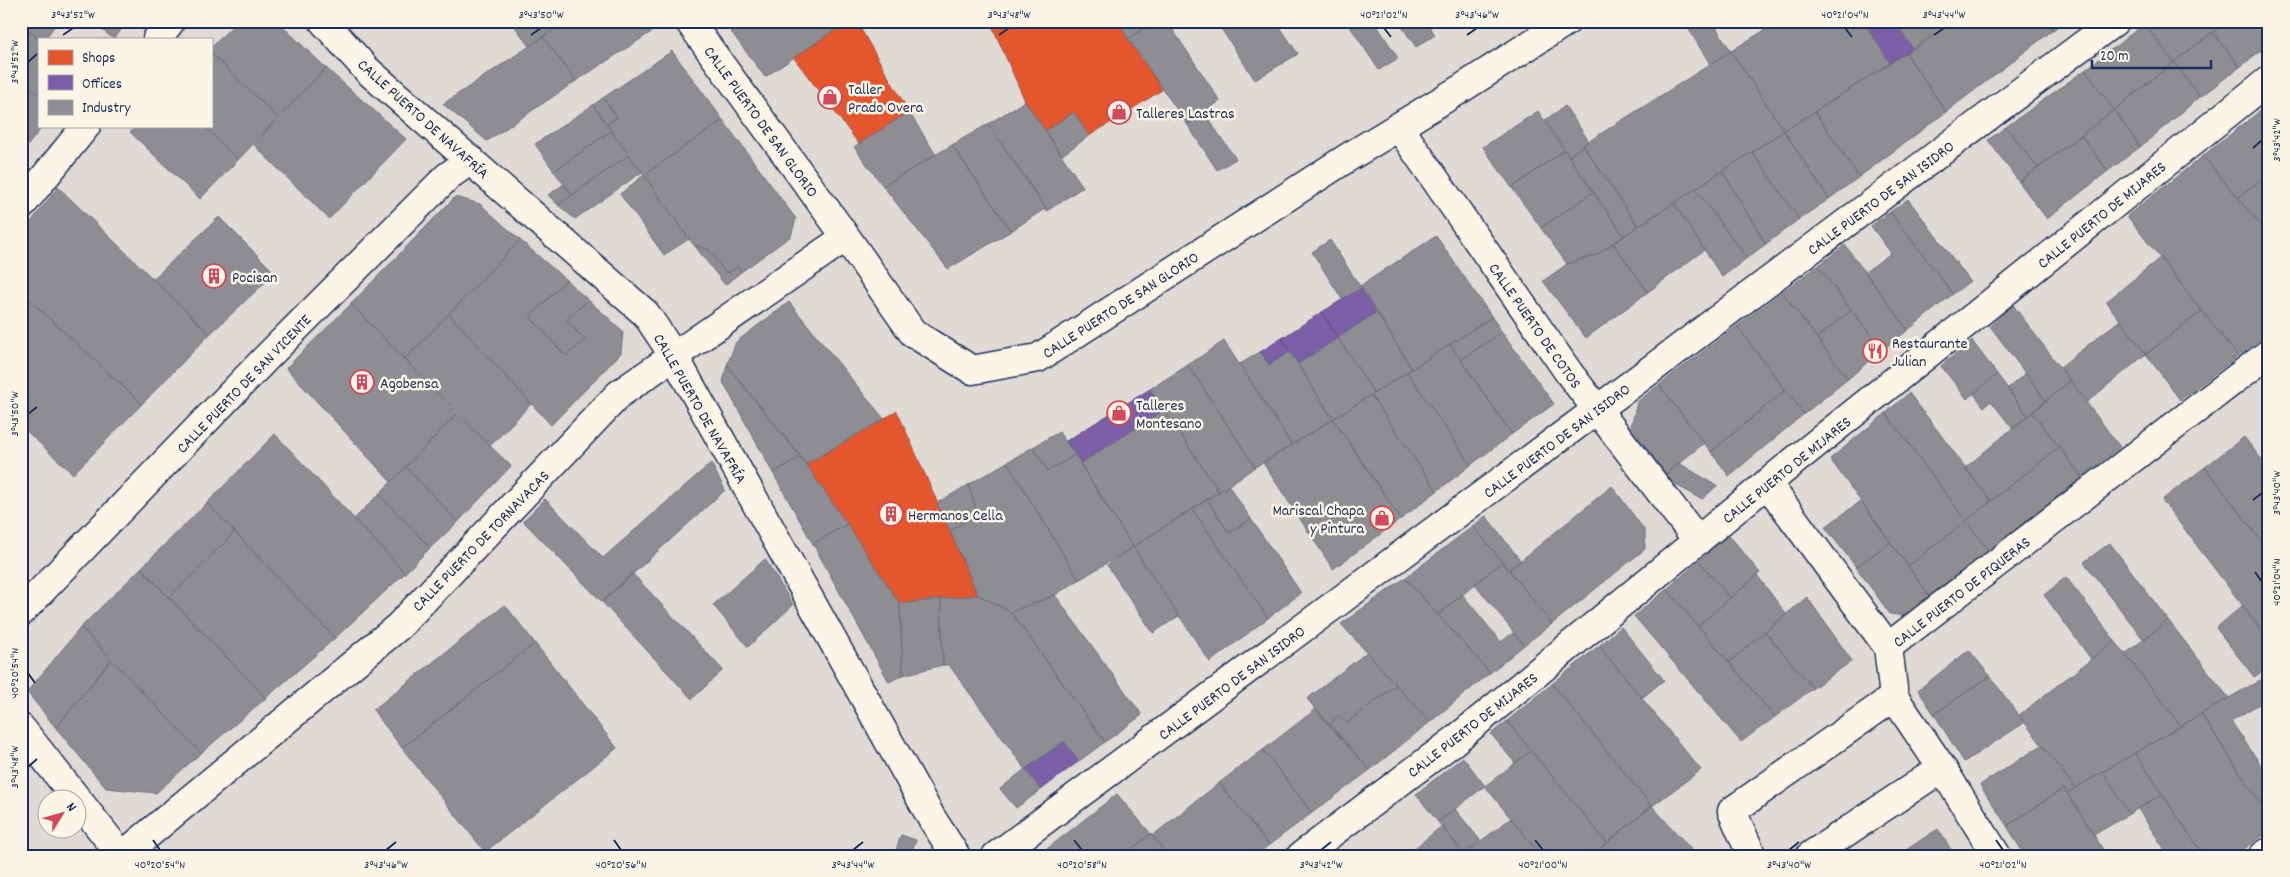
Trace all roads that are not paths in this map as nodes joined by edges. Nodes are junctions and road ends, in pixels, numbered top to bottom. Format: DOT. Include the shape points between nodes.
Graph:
graph roads {
  1 [pos="171,21"];
  2 [pos="323,21"];
  3 [pos="689,21"];
  4 [pos="1567,21"];
  5 [pos="2115,21"];
  6 [pos="158,38"];
  7 [pos="2269,80"];
  8 [pos="1399,127"];
  9 [pos="84,128"];
  10 [pos="471,160"];
  11 [pos="21,206"];
  12 [pos="846,237"];
  13 [pos="2269,353"];
  14 [pos="674,356"];
  15 [pos="1596,410"];
  16 [pos="1767,484"];
  17 [pos="1698,541"];
  18 [pos="21,612"];
  19 [pos="1888,647"];
  20 [pos="1894,697"];
  21 [pos="21,728"];
  22 [pos="1942,768"];
  23 [pos="2269,852"];
  24 [pos="122,856"];
  25 [pos="956,856"];
  26 [pos="996,856"];
  27 [pos="1302,856"];
  28 [pos="1752,856"];
  29 [pos="1810,856"];
  30 [pos="1997,856"];
  31 [pos="2263,856"];
  1 -- 6 [label="street"];
  2 -- 10 [label="street, CALLE PUERTO DE NAVAFRÍA" via="367,70"];
  3 -- 12 [label="street, CALLE PUERTO DE SAN GLORIO"];
  4 -- 8 [label="street, CALLE PUERTO DE SAN GLORIO"];
  5 -- 15 [label="street, CALLE PUERTO DE SAN ISIDRO"];
  7 -- 16 [label="street, CALLE PUERTO DE MIJARES"];
  8 -- 12 [label="street, CALLE PUERTO DE SAN GLORIO" via="1038,358 972,370 955,360 913,333"];
  8 -- 15 [label="street, CALLE PUERTO DE COTOS"];
  9 -- 11 [label="street"];
  10 -- 14 [label="street, CALLE PUERTO DE NAVAFRÍA" via="646,314"];
  10 -- 18 [label="street, CALLE PUERTO DE SAN VICENTE" via="448,176 266,358"];
  12 -- 14 [label="street, CALLE PUERTO DE TORNAVACAS"];
  13 -- 19 [label="street, CALLE PUERTO DE PIQUERAS"];
  14 -- 24 [label="street, CALLE PUERTO DE TORNAVACAS" via="619,394 399,626"];
  14 -- 25 [label="street, CALLE PUERTO DE NAVAFRÍA" via="931,817"];
  15 -- 17 [label="street, CALLE PUERTO DE COTOS"];
  15 -- 26 [label="street, CALLE PUERTO DE SAN ISIDRO"];
  16 -- 17 [label="street, CALLE PUERTO DE MIJARES"];
  16 -- 19 [label="street"];
  17 -- 27 [label="street, CALLE PUERTO DE MIJARES" via="1454,741"];
  19 -- 20 [label="street, CALLE PUERTO DE PIQUERAS"];
  20 -- 22 [label="street"];
  20 -- 28 [label="street" via="1732,811"];
  21 -- 24 [label="street"];
  22 -- 29 [label="street"];
  22 -- 30 [label="street"];
  23 -- 31 [label="street"];
}
